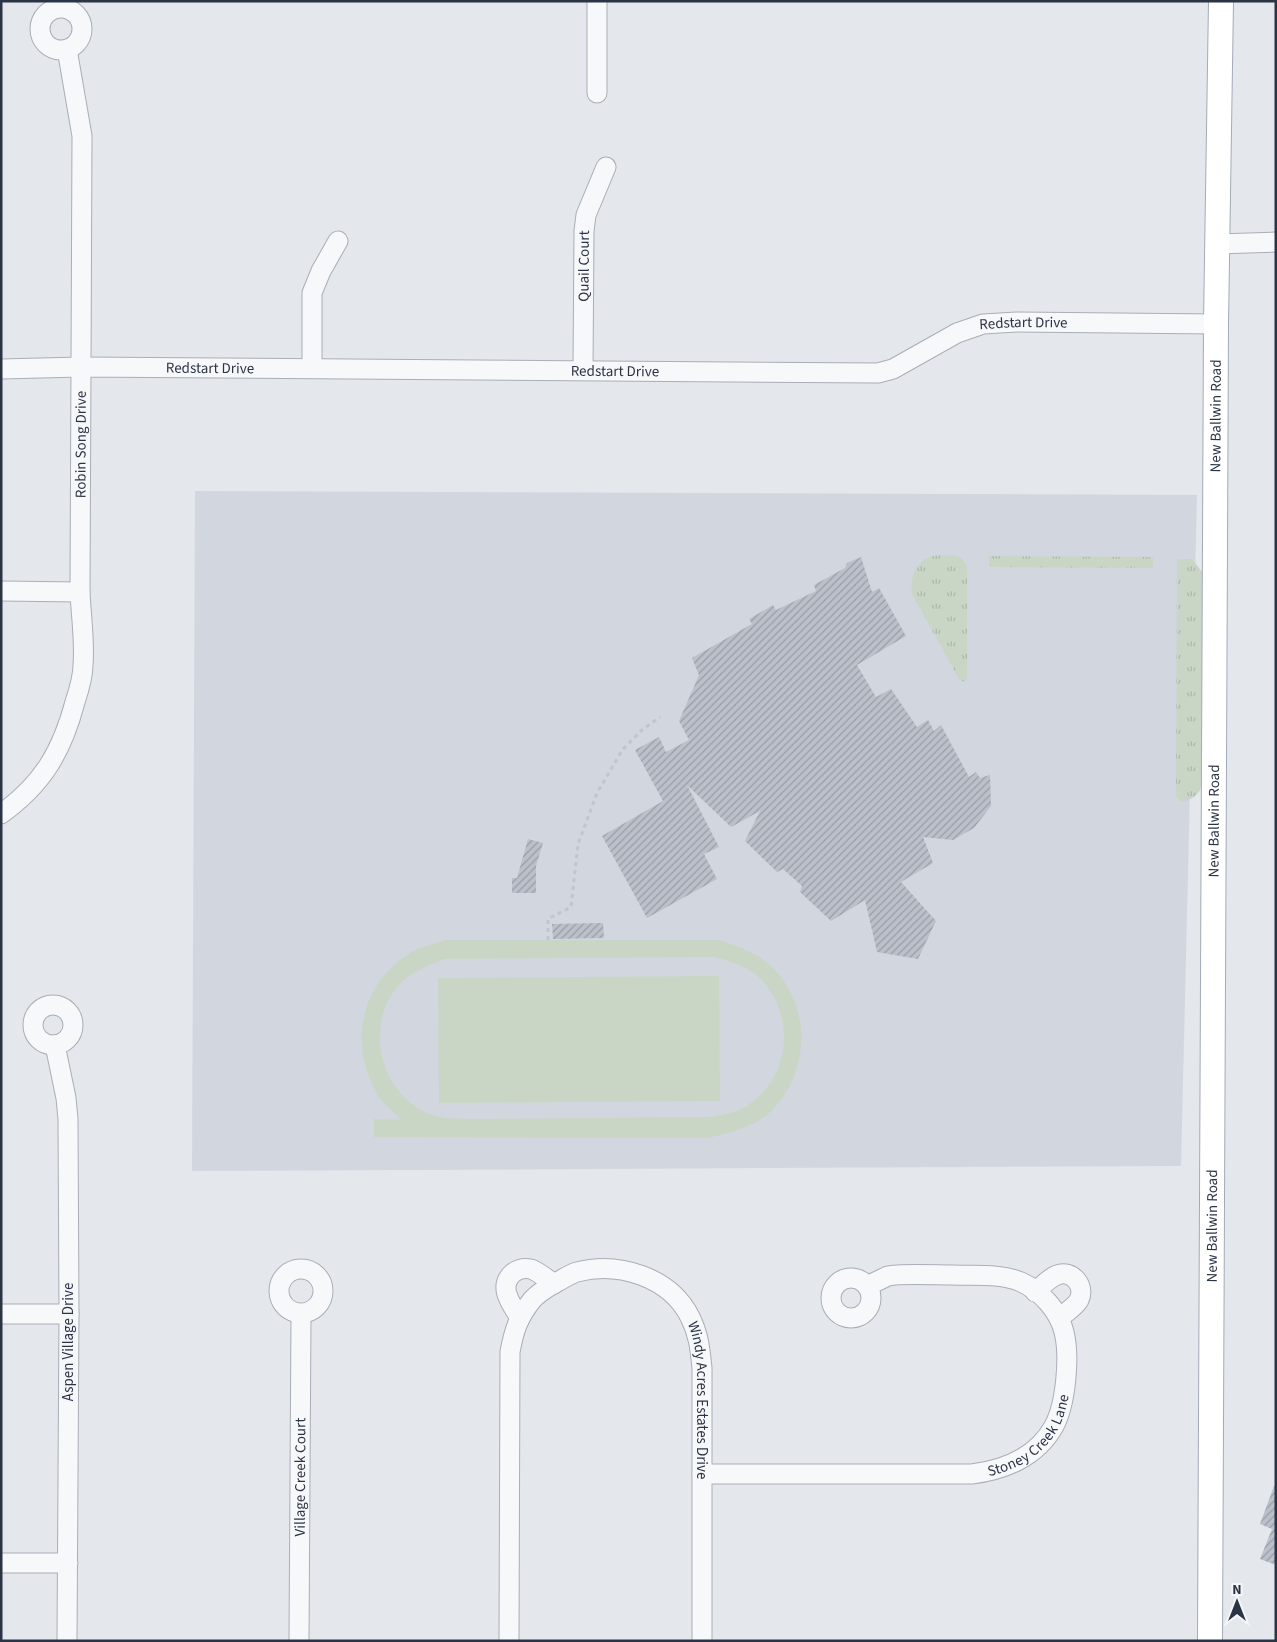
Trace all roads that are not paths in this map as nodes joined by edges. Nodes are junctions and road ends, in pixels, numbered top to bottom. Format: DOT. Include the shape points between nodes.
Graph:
graph roads {
  1 [pos="598,1"];
  2 [pos="1221,1"];
  3 [pos="67,49"];
  4 [pos="597,93"];
  5 [pos="606,167"];
  6 [pos="338,241"];
  7 [pos="1276,242"];
  8 [pos="1217,244"];
  9 [pos="1216,324"];
  10 [pos="81,367"];
  11 [pos="312,368"];
  12 [pos="1,369"];
  13 [pos="583,370"];
  14 [pos="1,591"];
  15 [pos="80,592"];
  16 [pos="1,814"];
  17 [pos="55,1045"];
  18 [pos="554,1284"];
  19 [pos="867,1286"];
  20 [pos="1035,1292"];
  21 [pos="1,1314"];
  22 [pos="69,1314"];
  23 [pos="301,1314"];
  24 [pos="520,1318"];
  25 [pos="1059,1318"];
  26 [pos="702,1474"];
  27 [pos="1,1562"];
  28 [pos="68,1563"];
  29 [pos="67,1641"];
  30 [pos="299,1641"];
  31 [pos="508,1641"];
  32 [pos="702,1641"];
  33 [pos="1210,1641"];
  1 -- 4 [label="street"];
  2 -- 8 [label="main road, New Ballwin Road"];
  3 -- 10 [label="street, Robin Song Drive" via="82,136"];
  5 -- 13 [label="street, Quail Court" via="586,214 584,231"];
  6 -- 11 [label="street" via="312,293"];
  7 -- 8 [label="street"];
  8 -- 9 [label="main road, New Ballwin Road"];
  9 -- 13 [label="street, Redstart Drive" via="983,324 957,333 893,369 878,372"];
  9 -- 33 [label="main road, New Ballwin Road"];
  10 -- 11 [label="street, Redstart Drive"];
  10 -- 12 [label="street, Redstart Drive"];
  10 -- 15 [label="street, Robin Song Drive"];
  11 -- 13 [label="street, Redstart Drive"];
  14 -- 15 [label="street"];
  15 -- 16 [label="street, Robin Song Drive" via="83,665 70,720 51,765 17,803"];
  17 -- 22 [label="street, Aspen Village Drive" via="68,1119"];
  18 -- 24 [label="street, Windy Acres Estates Drive" via="541,1291"];
  18 -- 24 [label="street" via="529,1269 510,1275 506,1294"];
  18 -- 26 [label="street, Windy Acres Estates Drive" via="575,1272 600,1268 626,1271 650,1279 673,1295 689,1315 700,1340"];
  19 -- 20 [label="street, Stoney Creek Lane" via="889,1276 996,1276 1022,1282"];
  20 -- 25 [label="street, Stoney Creek Lane" via="1051,1305"];
  20 -- 25 [label="street" via="1057,1275 1068,1274 1078,1281 1080,1298"];
  21 -- 22 [label="street"];
  22 -- 28 [label="street, Aspen Village Drive"];
  23 -- 30 [label="street, Village Creek Court"];
  24 -- 31 [label="street, Windy Acres Estates Drive" via="510,1352"];
  25 -- 26 [label="street, Stoney Creek Lane" via="1066,1360 1059,1413 1054,1426 1040,1443 1008,1467 972,1474"];
  26 -- 32 [label="street, Windy Acres Estates Drive"];
  27 -- 28 [label="street"];
  28 -- 29 [label="street, Aspen Village Drive"];
}
